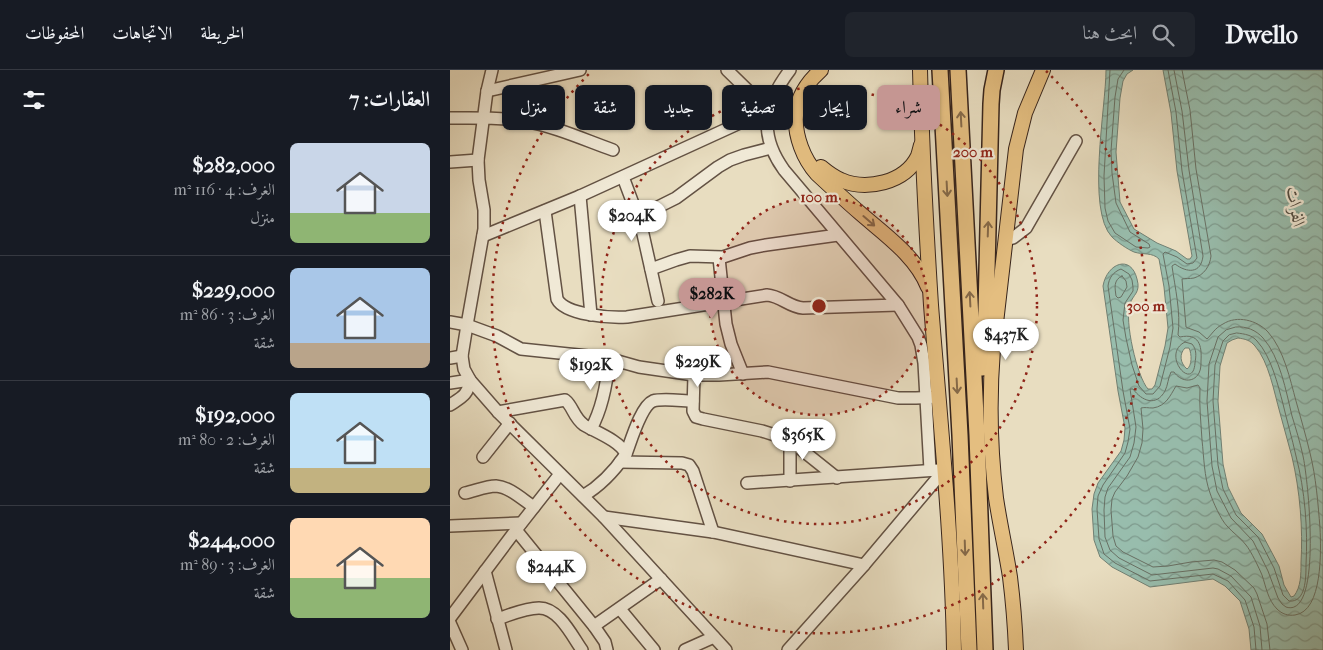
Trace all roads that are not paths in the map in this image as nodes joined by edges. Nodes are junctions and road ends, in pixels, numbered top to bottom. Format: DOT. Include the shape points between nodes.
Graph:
graph roads {
  1 [pos="577,70"];
  2 [pos="727,70"];
  3 [pos="790,70"];
  4 [pos="821,70"];
  5 [pos="920,70"];
  6 [pos="940,70"];
  7 [pos="958,70"];
  8 [pos="996,70"];
  9 [pos="1044,70"];
  10 [pos="490,71"];
  11 [pos="742,85"];
  12 [pos="780,85"];
  13 [pos="487,91"];
  14 [pos="450,118"];
  15 [pos="484,118"];
  16 [pos="725,130"];
  17 [pos="767,130"];
  18 [pos="1076,141"];
  19 [pos="922,142"];
  20 [pos="801,147"];
  21 [pos="771,148"];
  22 [pos="613,150"];
  23 [pos="478,160"];
  24 [pos="450,162"];
  25 [pos="623,177"];
  26 [pos="580,196"];
  27 [pos="545,211"];
  28 [pos="638,217"];
  29 [pos="838,235"];
  30 [pos="483,236"];
  31 [pos="1005,240"];
  32 [pos="719,258"];
  33 [pos="651,269"];
  34 [pos="658,301"];
  35 [pos="723,302"];
  36 [pos="931,303"];
  37 [pos="898,305"];
  38 [pos="591,315"];
  39 [pos="450,322"];
  40 [pos="466,325"];
  41 [pos="462,356"];
  42 [pos="450,358"];
  43 [pos="609,359"];
  44 [pos="743,374"];
  45 [pos="694,375"];
  46 [pos="470,380"];
  47 [pos="450,383"];
  48 [pos="932,397"];
  49 [pos="693,401"];
  50 [pos="450,405"];
  51 [pos="498,412"];
  52 [pos="510,424"];
  53 [pos="592,429"];
  54 [pos="960,435"];
  55 [pos="977,435"];
  56 [pos="790,442"];
  57 [pos="484,457"];
  58 [pos="623,458"];
  59 [pos="944,469"];
  60 [pos="930,470"];
  61 [pos="560,474"];
  62 [pos="837,478"];
  63 [pos="790,480"];
  64 [pos="747,483"];
  65 [pos="465,493"];
  66 [pos="583,496"];
  67 [pos="534,507"];
  68 [pos="604,517"];
  69 [pos="450,526"];
  70 [pos="519,526"];
  71 [pos="713,532"];
  72 [pos="864,565"];
  73 [pos="486,571"];
  74 [pos="661,579"];
  75 [pos="620,609"];
  76 [pos="450,618"];
  77 [pos="497,619"];
  78 [pos="450,623"];
  79 [pos="594,626"];
  80 [pos="714,637"];
  81 [pos="462,650"];
  82 [pos="506,650"];
  83 [pos="582,650"];
  84 [pos="607,650"];
  85 [pos="654,650"];
  86 [pos="685,650"];
  87 [pos="726,650"];
  88 [pos="788,650"];
  89 [pos="954,650"];
  90 [pos="969,650"];
  91 [pos="985,650"];
  92 [pos="1016,650"];
  1 -- 13 [label="street"];
  2 -- 11 [label="street"];
  3 -- 12 [label="street"];
  4 -- 20 [label="main road" via="806,85 799,99 796,125"];
  5 -- 19 [label="main road"];
  6 -- 54 [label="highway, one-way"];
  55 -- 7 [label="highway, one-way"];
  55 -- 8 [label="highway, one-way" via="986,311 991,104"];
  9 -- 31 [label="main road" via="1020,131"];
  10 -- 13 [label="street"];
  13 -- 15 [label="street"];
  14 -- 15 [label="street"];
  15 -- 22 [label="street" via="534,123"];
  15 -- 23 [label="street"];
  16 -- 25 [label="street"];
  17 -- 21 [label="street"];
  18 -- 31 [label="street" via="1026,228"];
  19 -- 20 [label="main road" via="918,157 910,167 886,182 871,185 841,180 828,173"];
  19 -- 36 [label="main road"];
  20 -- 36 [label="main road, one-way" via="817,174 910,259 925,279"];
  21 -- 28 [label="street" via="730,160 676,198"];
  21 -- 29 [label="street" via="784,170"];
  23 -- 24 [label="street"];
  23 -- 30 [label="street" via="484,210"];
  25 -- 26 [label="street"];
  25 -- 28 [label="street"];
  26 -- 27 [label="street"];
  26 -- 38 [label="street"];
  27 -- 30 [label="street"];
  27 -- 38 [label="street" via="556,299 563,307"];
  28 -- 33 [label="street"];
  29 -- 32 [label="street" via="750,248"];
  29 -- 37 [label="street"];
  30 -- 40 [label="street"];
  31 -- 92 [label="main road" via="993,349 991,440"];
  32 -- 33 [label="street" via="690,256"];
  32 -- 35 [label="street"];
  33 -- 34 [label="street"];
  35 -- 37 [label="street" via="767,295 803,308"];
  35 -- 38 [label="street" via="627,317"];
  35 -- 44 [label="street" via="728,334"];
  36 -- 48 [label="main road"];
  37 -- 48 [label="street" via="921,345"];
  39 -- 40 [label="street"];
  40 -- 41 [label="street"];
  40 -- 43 [label="street" via="521,349"];
  41 -- 42 [label="street"];
  41 -- 46 [label="street"];
  43 -- 45 [label="street" via="639,368"];
  43 -- 53 [label="street" via="601,408"];
  44 -- 45 [label="street"];
  44 -- 48 [label="street" via="768,372 898,398"];
  45 -- 49 [label="street"];
  46 -- 47 [label="street"];
  46 -- 50 [label="street" via="466,393"];
  46 -- 51 [label="street"];
  48 -- 59 [label="main road"];
  48 -- 60 [label="street"];
  49 -- 56 [label="street" via="694,414 700,418 772,434"];
  49 -- 58 [label="street" via="656,400 648,404"];
  51 -- 52 [label="street"];
  51 -- 53 [label="street" via="565,400 578,419"];
  52 -- 57 [label="street"];
  52 -- 61 [label="street"];
  53 -- 58 [label="street" via="624,450"];
  54 -- 55 [label="highway"];
  54 -- 90 [label="highway, one-way"];
  91 -- 55 [label="highway, one-way"];
  56 -- 62 [label="street"];
  56 -- 63 [label="street"];
  58 -- 66 [label="street" via="604,480"];
  58 -- 71 [label="street" via="689,465"];
  59 -- 60 [label="street"];
  59 -- 72 [label="street"];
  59 -- 89 [label="main road"];
  60 -- 62 [label="street"];
  61 -- 66 [label="street"];
  61 -- 67 [label="street"];
  62 -- 63 [label="street"];
  63 -- 64 [label="street"];
  65 -- 67 [label="street" via="498,486"];
  66 -- 68 [label="street"];
  67 -- 70 [label="street"];
  68 -- 71 [label="street"];
  68 -- 74 [label="street"];
  69 -- 70 [label="street"];
  70 -- 73 [label="street"];
  70 -- 79 [label="street"];
  71 -- 72 [label="street"];
  72 -- 88 [label="street"];
  73 -- 76 [label="street"];
  73 -- 77 [label="street"];
  74 -- 75 [label="street"];
  74 -- 80 [label="street"];
  75 -- 79 [label="street"];
  75 -- 85 [label="street"];
  77 -- 82 [label="street"];
  77 -- 83 [label="street" via="545,609 559,618"];
  78 -- 81 [label="street"];
  79 -- 84 [label="street"];
  80 -- 86 [label="street"];
  80 -- 87 [label="street"];
}
